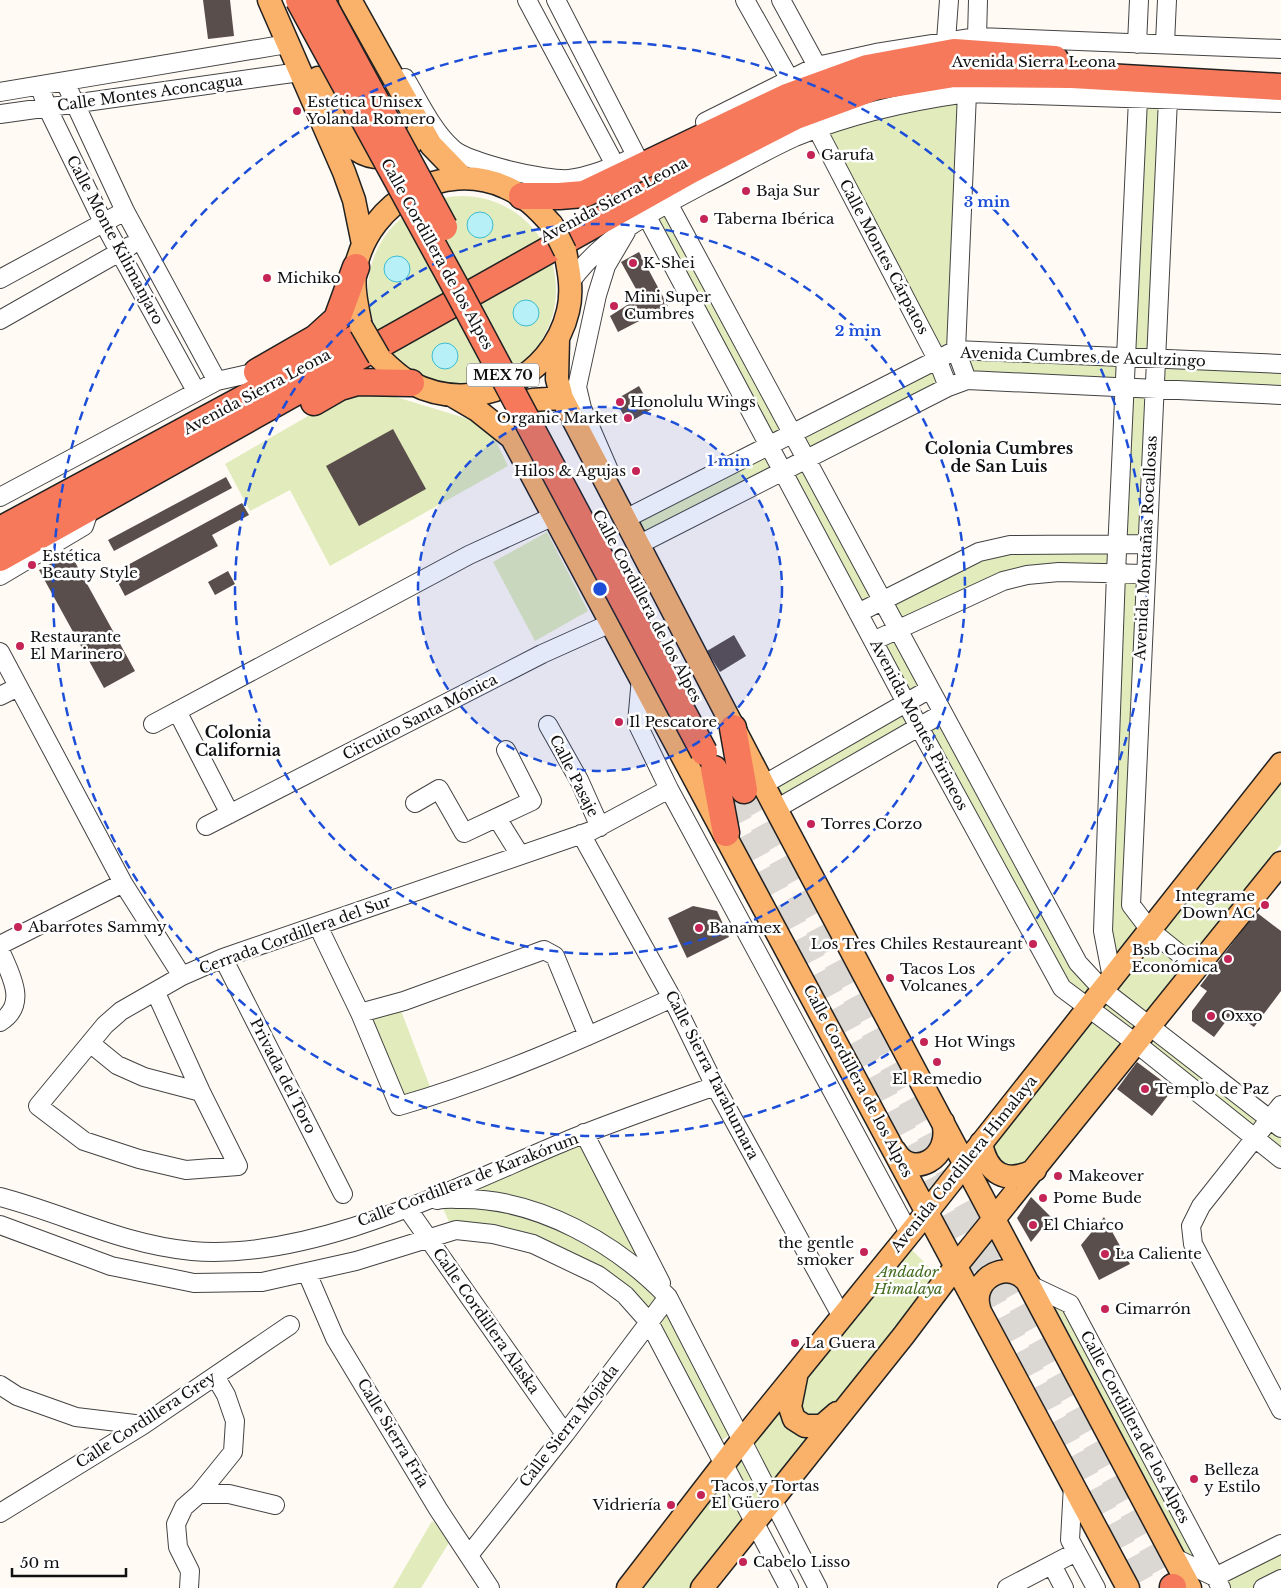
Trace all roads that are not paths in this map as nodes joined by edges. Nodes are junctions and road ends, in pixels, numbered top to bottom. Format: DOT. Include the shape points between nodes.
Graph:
graph roads {
  1 [pos="299,0"];
  2 [pos="321,0"];
  3 [pos="350,0"];
  4 [pos="527,0"];
  5 [pos="556,0"];
  6 [pos="745,0"];
  7 [pos="781,0"];
  8 [pos="949,0"];
  9 [pos="978,0"];
  10 [pos="1139,0"];
  11 [pos="1167,0"];
  12 [pos="269,1"];
  13 [pos="977,36"];
  14 [pos="946,41"];
  15 [pos="1165,43"];
  16 [pos="287,44"];
  17 [pos="1136,44"];
  18 [pos="375,48"];
  19 [pos="1281,49"];
  20 [pos="1073,60"];
  21 [pos="817,66"];
  22 [pos="1281,70"];
  23 [pos="300,72"];
  24 [pos="790,80"];
  25 [pos="65,82"];
  26 [pos="40,87"];
  27 [pos="1281,88"];
  28 [pos="0,92"];
  29 [pos="967,93"];
  30 [pos="1138,99"];
  31 [pos="1168,99"];
  32 [pos="74,102"];
  33 [pos="834,102"];
  34 [pos="1281,103"];
  35 [pos="47,107"];
  36 [pos="754,113"];
  37 [pos="0,114"];
  38 [pos="700,125"];
  39 [pos="420,128"];
  40 [pos="817,128"];
  41 [pos="793,138"];
  42 [pos="672,153"];
  43 [pos="629,167"];
  44 [pos="463,178"];
  45 [pos="522,196"];
  46 [pos="668,203"];
  47 [pos="125,211"];
  48 [pos="642,218"];
  49 [pos="103,222"];
  50 [pos="140,240"];
  51 [pos="120,252"];
  52 [pos="360,255"];
  53 [pos="0,280"];
  54 [pos="571,281"];
  55 [pos="0,320"];
  56 [pos="558,339"];
  57 [pos="956,350"];
  58 [pos="1126,358"];
  59 [pos="1155,359"];
  60 [pos="938,360"];
  61 [pos="1281,364"];
  62 [pos="257,372"];
  63 [pos="967,380"];
  64 [pos="217,381"];
  65 [pos="411,383"];
  66 [pos="948,387"];
  67 [pos="1125,388"];
  68 [pos="1154,389"];
  69 [pos="196,392"];
  70 [pos="1281,395"];
  71 [pos="453,396"];
  72 [pos="562,398"];
  73 [pos="792,433"];
  74 [pos="512,438"];
  75 [pos="768,445"];
  76 [pos="806,459"];
  77 [pos="782,471"];
  78 [pos="134,484"];
  79 [pos="0,497"];
  80 [pos="90,508"];
  81 [pos="620,510"];
  82 [pos="0,514"];
  83 [pos="554,516"];
  84 [pos="0,530"];
  85 [pos="1117,544"];
  86 [pos="1146,544"];
  87 [pos="638,545"];
  88 [pos="0,558"];
  89 [pos="1116,573"];
  90 [pos="1145,574"];
  91 [pos="0,576"];
  92 [pos="882,601"];
  93 [pos="858,613"];
  94 [pos="611,623"];
  95 [pos="898,630"];
  96 [pos="873,641"];
  97 [pos="0,652"];
  98 [pos="641,678"];
  99 [pos="18,687"];
  100 [pos="930,689"];
  101 [pos="0,696"];
  102 [pos="906,703"];
  103 [pos="177,711"];
  104 [pos="943,713"];
  105 [pos="153,724"];
  106 [pos="548,725"];
  107 [pos="919,727"];
  108 [pos="717,748"];
  109 [pos="506,750"];
  110 [pos="1281,764"];
  111 [pos="669,789"];
  112 [pos="745,792"];
  113 [pos="415,803"];
  114 [pos="776,809"];
  115 [pos="230,814"];
  116 [pos="497,818"];
  117 [pos="206,826"];
  118 [pos="600,826"];
  119 [pos="726,833"];
  120 [pos="581,834"];
  121 [pos="520,855"];
  122 [pos="1281,863"];
  123 [pos="123,883"];
  124 [pos="318,926"];
  125 [pos="1150,930"];
  126 [pos="0,946"];
  127 [pos="0,950"];
  128 [pos="223,958"];
  129 [pos="1197,968"];
  130 [pos="182,976"];
  131 [pos="1108,984"];
  132 [pos="156,992"];
  133 [pos="672,998"];
  134 [pos="1088,1008"];
  135 [pos="360,1013"];
  136 [pos="0,1022"];
  137 [pos="1143,1035"];
  138 [pos="588,1036"];
  139 [pos="90,1043"];
  140 [pos="715,1086"];
  141 [pos="200,1092"];
  142 [pos="1281,1105"];
  143 [pos="941,1117"];
  144 [pos="1275,1124"];
  145 [pos="584,1134"];
  146 [pos="1255,1138"];
  147 [pos="981,1143"];
  148 [pos="894,1150"];
  149 [pos="1281,1159"];
  150 [pos="965,1163"];
  151 [pos="1035,1170"];
  152 [pos="343,1194"];
  153 [pos="0,1198"];
  154 [pos="407,1208"];
  155 [pos="927,1212"];
  156 [pos="995,1219"];
  157 [pos="905,1225"];
  158 [pos="0,1226"];
  159 [pos="427,1238"];
  160 [pos="956,1266"];
  161 [pos="307,1273"];
  162 [pos="1030,1285"];
  163 [pos="668,1297"];
  164 [pos="979,1308"];
  165 [pos="842,1317"];
  166 [pos="649,1322"];
  167 [pos="290,1325"];
  168 [pos="797,1374"];
  169 [pos="215,1376"];
  170 [pos="0,1385"];
  171 [pos="853,1398"];
  172 [pos="1281,1410"];
  173 [pos="142,1425"];
  174 [pos="565,1434"];
  175 [pos="743,1439"];
  176 [pos="724,1466"];
  177 [pos="1073,1485"];
  178 [pos="199,1494"];
  179 [pos="773,1498"];
  180 [pos="275,1505"];
  181 [pos="0,1513"];
  182 [pos="755,1521"];
  183 [pos="1281,1544"];
  184 [pos="1076,1552"];
  185 [pos="469,1555"];
  186 [pos="1175,1558"];
  187 [pos="1052,1565"];
  188 [pos="1281,1579"];
  189 [pos="1218,1583"];
  190 [pos="189,1588"];
  191 [pos="490,1588"];
  192 [pos="628,1588"];
  193 [pos="702,1588"];
  194 [pos="789,1588"];
  195 [pos="818,1588"];
  196 [pos="1007,1588"];
  197 [pos="1064,1588"];
  198 [pos="1096,1588"];
  199 [pos="1128,1588"];
  200 [pos="1179,1588"];
  201 [pos="1263,1588"];
  1 -- 108 [label="highway, Calle Cordillera de los Alpes / MEX 70, bridge"];
  2 -- 108 [label="highway, Calle Cordillera de los Alpes / MEX 70, bridge" via="474,283"];
  3 -- 18 [label="main road"];
  4 -- 43 [label="street"];
  5 -- 43 [label="street"];
  6 -- 24 [label="street"];
  7 -- 21 [label="street"];
  8 -- 14 [label="street"];
  9 -- 13 [label="street"];
  10 -- 17 [label="street"];
  11 -- 15 [label="street"];
  12 -- 16 [label="main road"];
  12 -- 39 [label="main road" via="282,6 355,149 378,158 392,157 409,147"];
  13 -- 14 [label="street, Avenida Sierra Leona"];
  13 -- 17 [label="street, Avenida Sierra Leona"];
  14 -- 21 [label="street, Avenida Sierra Leona"];
  15 -- 17 [label="street, Avenida Sierra Leona"];
  15 -- 19 [label="street, Avenida Sierra Leona"];
  16 -- 23 [label="main road"];
  16 -- 25 [label="street, Calle Montes Aconcagua"];
  18 -- 39 [label="main road"];
  18 -- 43 [label="street, Avenida Sierra Leona" via="398,67 444,140 453,150 468,158 532,176 569,179"];
  20 -- 22 [label="highway, Avenida Sierra Leona"];
  20 -- 36 [label="highway" via="954,52 867,68"];
  20 -- 84 [label="highway, Avenida Sierra Leona" via="955,60 868,78 790,107"];
  21 -- 24 [label="street, Avenida Sierra Leona"];
  23 -- 32 [label="street, Calle Montes Aconcagua"];
  23 -- 52 [label="main road" via="354,200"];
  24 -- 38 [label="street, Avenida Sierra Leona"];
  25 -- 26 [label="street, Calle Montes Aconcagua"];
  25 -- 32 [label="street, Calle Monte Kilimanjaro"];
  26 -- 28 [label="street, Calle Montes Aconcagua"];
  26 -- 35 [label="street, Calle Monte Kilimanjaro"];
  27 -- 33 [label="highway, Avenida Sierra Leona" via="1072,75 954,74 875,87"];
  29 -- 30 [label="street, Avenida Sierra Leona"];
  29 -- 40 [label="street, Avenida Sierra Leona" via="928,98"];
  29 -- 57 [label="street"];
  30 -- 31 [label="street, Avenida Sierra Leona"];
  30 -- 58 [label="street, Avenida Montañas Rocallosas"];
  31 -- 34 [label="street, Avenida Sierra Leona"];
  31 -- 59 [label="street, Avenida Montañas Rocallosas"];
  32 -- 35 [label="street, Calle Montes Aconcagua"];
  32 -- 47 [label="street, Calle Monte Kilimanjaro"];
  33 -- 41 [label="highway"];
  33 -- 78 [label="highway, Avenida Sierra Leona" via="796,116 692,170"];
  35 -- 37 [label="street, Calle Montes Aconcagua"];
  35 -- 49 [label="street, Calle Monte Kilimanjaro"];
  36 -- 38 [label="highway"];
  36 -- 42 [label="highway"];
  38 -- 42 [label="highway"];
  38 -- 43 [label="street, Avenida Sierra Leona"];
  39 -- 44 [label="main road" via="431,145"];
  40 -- 41 [label="street, Avenida Sierra Leona"];
  40 -- 60 [label="street, Calle Montes Cárpatos"];
  41 -- 46 [label="street, Avenida Sierra Leona"];
  42 -- 43 [label="highway"];
  43 -- 45 [label="highway" via="584,194"];
  44 -- 45 [label="main road" via="504,186"];
  44 -- 52 [label="main road" via="432,183 403,196 380,217"];
  45 -- 54 [label="main road, bridge" via="552,225 565,251"];
  46 -- 48 [label="street, Avenida Sierra Leona"];
  46 -- 73 [label="street, Avenida Montes Pirineos"];
  47 -- 49 [label="street"];
  47 -- 50 [label="street, Calle Monte Kilimanjaro"];
  48 -- 54 [label="street, Avenida Sierra Leona" via="599,247"];
  48 -- 75 [label="street, Avenida Montes Pirineos"];
  48 -- 81 [label="street, Calle Cordillera de los Alpes" via="623,234 606,266 577,387"];
  49 -- 51 [label="street, Calle Monte Kilimanjaro"];
  49 -- 53 [label="street"];
  50 -- 51 [label="street"];
  50 -- 64 [label="street, Calle Monte Kilimanjaro"];
  51 -- 55 [label="street"];
  51 -- 69 [label="street, Calle Monte Kilimanjaro"];
  52 -- 62 [label="highway" via="337,319 316,338"];
  52 -- 65 [label="main road, bridge" via="354,297 361,326 379,357"];
  54 -- 56 [label="main road" via="568,311"];
  56 -- 71 [label="main road" via="543,360 524,377 502,389 478,395"];
  56 -- 72 [label="main road, Calle Cordillera de los Alpes" via="557,379"];
  57 -- 58 [label="street, Avenida Cumbres de Acultzingo"];
  57 -- 60 [label="street, Avenida Cumbres de Acultzingo"];
  57 -- 63 [label="street"];
  58 -- 59 [label="street, Avenida Cumbres de Acultzingo"];
  58 -- 67 [label="street, Avenida Montañas Rocallosas"];
  59 -- 61 [label="street, Avenida Cumbres de Acultzingo"];
  59 -- 68 [label="street, Avenida Montañas Rocallosas"];
  60 -- 66 [label="street, Calle Montes Cárpatos"];
  60 -- 73 [label="street, Avenida Cumbres de Acultzingo"];
  62 -- 64 [label="street, Avenida Sierra Leona"];
  62 -- 82 [label="highway"];
  63 -- 66 [label="street, Avenida Cumbres de Acultzingo"];
  63 -- 67 [label="street, Avenida Cumbres de Acultzingo"];
  64 -- 69 [label="street, Avenida Sierra Leona"];
  65 -- 71 [label="main road"];
  65 -- 78 [label="highway" via="357,382 340,387 171,481"];
  66 -- 76 [label="street, Avenida Cumbres de Acultzingo"];
  67 -- 68 [label="street, Avenida Cumbres de Acultzingo"];
  67 -- 85 [label="street, Avenida Montañas Rocallosas"];
  68 -- 70 [label="street, Avenida Cumbres de Acultzingo"];
  68 -- 86 [label="street, Avenida Montañas Rocallosas"];
  69 -- 79 [label="street, Avenida Sierra Leona"];
  71 -- 74 [label="main road, Calle Cordillera de los Alpes" via="477,410"];
  72 -- 74 [label="main road" via="532,400 526,404 517,414"];
  72 -- 81 [label="main road, Calle Cordillera de los Alpes"];
  73 -- 75 [label="street, Avenida Cumbres de Acultzingo"];
  73 -- 76 [label="street, Avenida Montes Pirineos"];
  74 -- 83 [label="main road, Calle Cordillera de los Alpes"];
  75 -- 77 [label="street, Avenida Montes Pirineos"];
  75 -- 81 [label="street, Avenida Cumbres de Acultzingo"];
  76 -- 77 [label="street, Avenida Cumbres de Acultzingo"];
  76 -- 92 [label="street, Avenida Montes Pirineos"];
  77 -- 87 [label="street, Avenida Cumbres de Acultzingo"];
  77 -- 93 [label="street, Avenida Montes Pirineos"];
  78 -- 80 [label="highway, Avenida Sierra Leona"];
  80 -- 88 [label="highway, Avenida Sierra Leona"];
  80 -- 91 [label="street" via="84,526"];
  81 -- 87 [label="main road, Calle Cordillera de los Alpes"];
  83 -- 94 [label="main road, Calle Cordillera de los Alpes"];
  83 -- 103 [label="street" via="469,555"];
  85 -- 86 [label="street"];
  85 -- 89 [label="street, Avenida Montañas Rocallosas"];
  85 -- 92 [label="street" via="1010,546 979,552"];
  86 -- 90 [label="street, Avenida Montañas Rocallosas"];
  87 -- 108 [label="main road, Calle Cordillera de los Alpes"];
  89 -- 90 [label="street"];
  89 -- 95 [label="street" via="1059,572 1003,581"];
  89 -- 131 [label="street, Avenida Montañas Rocallosas" via="1103,931"];
  90 -- 125 [label="street, Avenida Montañas Rocallosas" via="1131,905"];
  92 -- 93 [label="street"];
  92 -- 95 [label="street, Avenida Montes Pirineos"];
  93 -- 96 [label="street, Avenida Montes Pirineos"];
  94 -- 98 [label="main road, Calle Cordillera de los Alpes"];
  94 -- 115 [label="street, Circuito Santa Mónica" via="542,654"];
  95 -- 96 [label="street"];
  95 -- 100 [label="street, Avenida Montes Pirineos"];
  96 -- 102 [label="street, Avenida Montes Pirineos"];
  97 -- 99 [label="street, Cerrada Cordillera del Sur"];
  98 -- 111 [label="street, Calle Cordillera de los Alpes" via="637,723"];
  98 -- 119 [label="main road, Calle Cordillera de los Alpes"];
  99 -- 101 [label="street"];
  99 -- 123 [label="street, Cerrada Cordillera del Sur"];
  100 -- 102 [label="street"];
  100 -- 104 [label="street, Avenida Montes Pirineos"];
  102 -- 107 [label="street, Avenida Montes Pirineos"];
  102 -- 112 [label="street"];
  103 -- 105 [label="street"];
  103 -- 115 [label="street"];
  104 -- 107 [label="street"];
  104 -- 131 [label="street, Avenida Montes Pirineos" via="1078,963"];
  106 -- 118 [label="street, Calle Pasaje"];
  107 -- 114 [label="street"];
  107 -- 134 [label="street, Avenida Montes Pirineos" via="1062,988"];
  108 -- 112 [label="highway, Calle Cordillera de los Alpes / MEX 70"];
  108 -- 119 [label="highway"];
  109 -- 116 [label="street" via="532,801"];
  110 -- 125 [label="main road, Avenida Cordillera Himalaya"];
  111 -- 118 [label="street, Cerrada Cordillera del Sur"];
  111 -- 157 [label="street, Calle Cordillera de los Alpes"];
  112 -- 114 [label="main road, Calle Cordillera de los Alpes"];
  113 -- 116 [label="street" via="439,789 464,833"];
  114 -- 143 [label="main road, Calle Cordillera de los Alpes"];
  115 -- 117 [label="street, Circuito Santa Mónica"];
  116 -- 121 [label="street"];
  118 -- 120 [label="street, Cerrada Cordillera del Sur"];
  119 -- 148 [label="main road, Calle Cordillera de los Alpes"];
  120 -- 121 [label="street, Cerrada Cordillera del Sur"];
  120 -- 133 [label="street, Calle Sierra Tarahumara"];
  121 -- 124 [label="street, Cerrada Cordillera del Sur"];
  122 -- 129 [label="main road"];
  123 -- 126 [label="street"];
  123 -- 130 [label="street, Cerrada Cordillera del Sur"];
  124 -- 128 [label="street, Cerrada Cordillera del Sur"];
  124 -- 135 [label="street"];
  125 -- 129 [label="street, Avenida Montañas Rocallosas"];
  125 -- 131 [label="main road, Avenida Cordillera Himalaya"];
  127 -- 136 [label="street" via="16,996 14,1008"];
  128 -- 130 [label="street, Cerrada Cordillera del Sur"];
  128 -- 152 [label="street, Privada del Toro"];
  129 -- 137 [label="main road"];
  130 -- 132 [label="street"];
  131 -- 134 [label="main road, Avenida Cordillera Himalaya"];
  131 -- 137 [label="street, Avenida Montes Pirineos"];
  132 -- 139 [label="street" via="121,1011"];
  132 -- 141 [label="street"];
  133 -- 138 [label="street"];
  133 -- 140 [label="street, Calle Sierra Tarahumara"];
  134 -- 137 [label="street, Avenida Montes Pirineos"];
  134 -- 147 [label="main road, Avenida Cordillera Himalaya"];
  135 -- 138 [label="street" via="404,1001 544,950 554,956"];
  135 -- 138 [label="street" via="399,1106 442,1094"];
  137 -- 144 [label="street, Avenida Montes Pirineos"];
  137 -- 146 [label="street, Avenida Montes Pirineos"];
  137 -- 151 [label="main road"];
  139 -- 141 [label="street" via="116,1066"];
  139 -- 141 [label="street" via="38,1106 84,1141 186,1170 238,1166"];
  140 -- 145 [label="street"];
  140 -- 165 [label="street, Calle Sierra Tarahumara"];
  142 -- 144 [label="street"];
  143 -- 148 [label="main road" via="946,1134 935,1157 923,1164 909,1163 898,1157"];
  143 -- 150 [label="main road, Calle Cordillera de los Alpes"];
  144 -- 146 [label="street"];
  145 -- 154 [label="street, Calle Cordillera de Karakórum"];
  145 -- 163 [label="street, Calle Cordillera de Karakórum"];
  146 -- 149 [label="street, Avenida Montes Pirineos"];
  146 -- 172 [label="street" via="1201,1206 1191,1226 1193,1244"];
  147 -- 150 [label="main road, Avenida Cordillera Himalaya"];
  147 -- 151 [label="main road" via="984,1160 1003,1175 1021,1176"];
  148 -- 155 [label="main road, Calle Cordillera de los Alpes"];
  150 -- 155 [label="main road, Avenida Cordillera Himalaya"];
  150 -- 156 [label="main road, Calle Cordillera de los Alpes"];
  151 -- 156 [label="main road"];
  153 -- 154 [label="street, Calle Cordillera de Karakórum" via="138,1243 193,1251 248,1250 303,1242"];
  154 -- 159 [label="street, Calle Cordillera Alaska"];
  154 -- 163 [label="street" via="441,1199 489,1199 536,1211 587,1234 648,1276"];
  155 -- 157 [label="main road, Avenida Cordillera Himalaya"];
  155 -- 160 [label="main road, Calle Cordillera de los Alpes"];
  156 -- 160 [label="main road"];
  156 -- 162 [label="main road, Calle Cordillera de los Alpes"];
  157 -- 165 [label="main road, Avenida Cordillera Himalaya"];
  158 -- 161 [label="street" via="111,1266 194,1283 262,1282"];
  159 -- 161 [label="street"];
  159 -- 166 [label="street" via="456,1230 493,1234 533,1244 598,1274 625,1295"];
  159 -- 174 [label="street, Calle Cordillera Alaska"];
  160 -- 164 [label="main road, Calle Cordillera de los Alpes"];
  160 -- 171 [label="main road"];
  161 -- 185 [label="street, Calle Sierra Fría" via="335,1338"];
  162 -- 164 [label="main road" via="1018,1274 1009,1271 995,1273 979,1289"];
  162 -- 186 [label="main road, Calle Cordillera de los Alpes"];
  162 -- 189 [label="street, Calle Cordillera de los Alpes" via="1070,1304"];
  163 -- 166 [label="street, Calle Sierra Mojada"];
  163 -- 175 [label="street, Calle Cordillera de Karakórum"];
  164 -- 177 [label="main road, Calle Cordillera de los Alpes"];
  165 -- 168 [label="main road, Avenida Cordillera Himalaya"];
  166 -- 174 [label="street, Calle Sierra Mojada"];
  166 -- 176 [label="street"];
  167 -- 169 [label="street, Calle Cordillera Grey"];
  168 -- 171 [label="main road" via="790,1407 794,1419 805,1426 822,1426"];
  168 -- 175 [label="main road, Avenida Cordillera Himalaya"];
  169 -- 173 [label="street, Calle Cordillera Grey"];
  169 -- 178 [label="street" via="235,1421 233,1452"];
  170 -- 173 [label="street" via="17,1396 76,1417"];
  171 -- 179 [label="main road"];
  173 -- 181 [label="street, Calle Cordillera Grey"];
  174 -- 185 [label="street, Calle Sierra Mojada"];
  175 -- 176 [label="main road, Avenida Cordillera Himalaya"];
  175 -- 179 [label="street, Calle Cordillera de Karakórum"];
  176 -- 182 [label="street"];
  176 -- 192 [label="main road, Avenida Cordillera Himalaya"];
  177 -- 184 [label="street" via="1070,1540"];
  177 -- 199 [label="main road, Calle Cordillera de los Alpes"];
  178 -- 180 [label="street" via="229,1494"];
  178 -- 190 [label="street" via="184,1506 176,1524 178,1546 190,1571"];
  179 -- 182 [label="main road"];
  179 -- 195 [label="street, Calle Cordillera de Karakórum"];
  182 -- 193 [label="main road"];
  182 -- 194 [label="street"];
  183 -- 189 [label="street"];
  184 -- 187 [label="street"];
  184 -- 198 [label="street"];
  185 -- 191 [label="street, Calle Sierra Fría"];
  186 -- 189 [label="street"];
  186 -- 200 [label="main road, Calle Cordillera de los Alpes"];
  187 -- 196 [label="street"];
  187 -- 197 [label="street"];
  188 -- 201 [label="street"];
}
